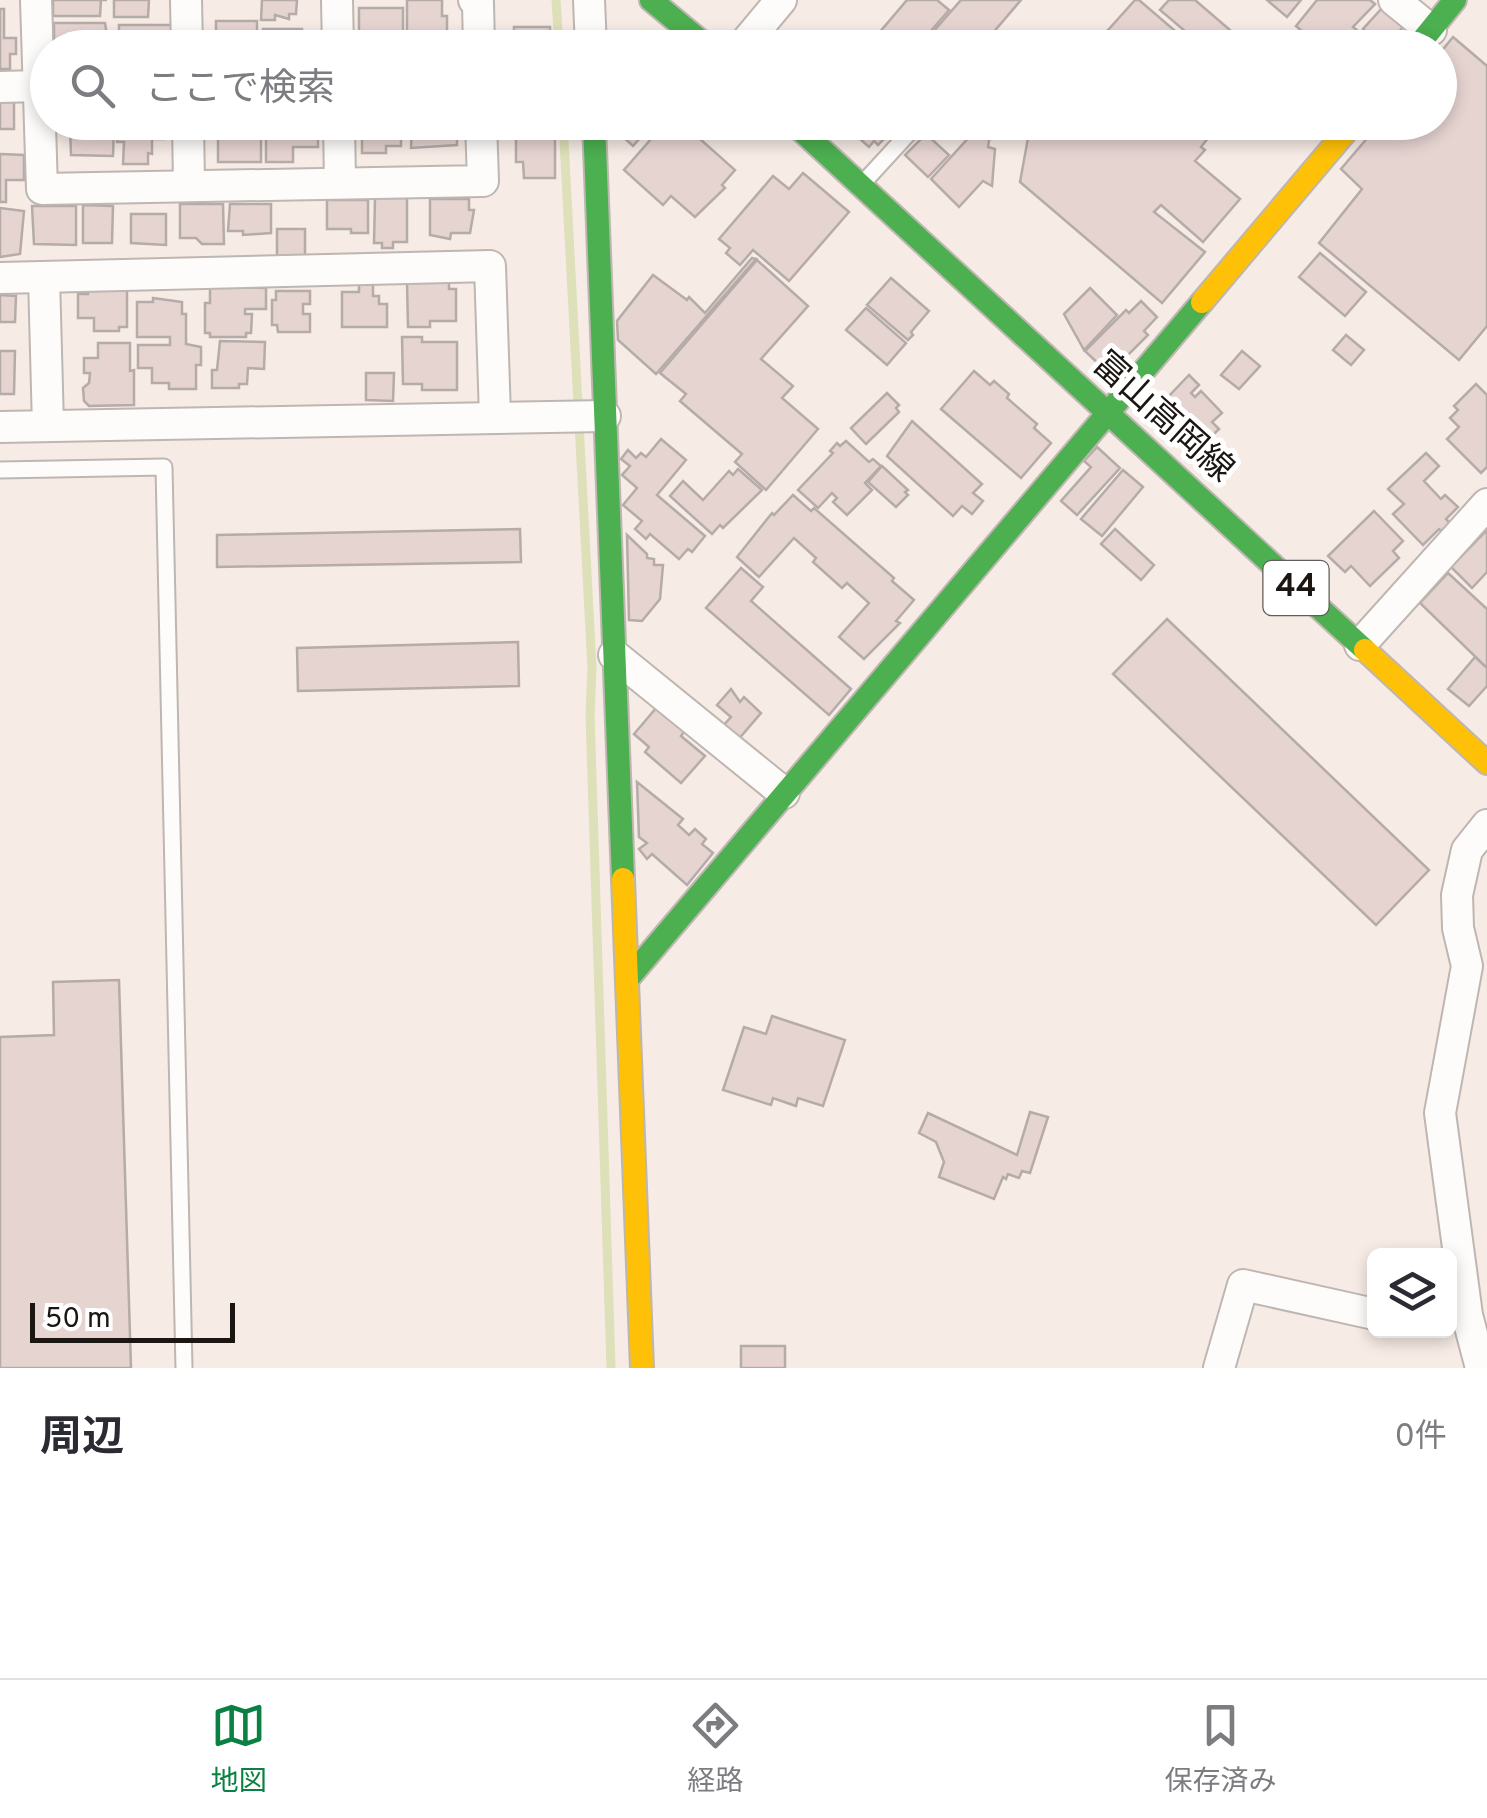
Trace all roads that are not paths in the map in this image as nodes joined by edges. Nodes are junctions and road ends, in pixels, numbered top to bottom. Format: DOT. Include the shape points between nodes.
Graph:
graph roads {
  1 [pos="36,0"];
  2 [pos="186,0"];
  3 [pos="338,0"];
  4 [pos="474,0"];
  5 [pos="589,0"];
  6 [pos="652,0"];
  7 [pos="781,0"];
  8 [pos="1394,0"];
  9 [pos="1455,0"];
  10 [pos="37,30"];
  11 [pos="186,30"];
  12 [pos="338,30"];
  13 [pos="479,30"];
  14 [pos="590,30"];
  15 [pos="688,30"];
  16 [pos="755,30"];
  17 [pos="1417,30"];
  18 [pos="1431,30"];
  19 [pos="30,86"];
  20 [pos="0,87"];
  21 [pos="41,140"];
  22 [pos="188,140"];
  23 [pos="339,140"];
  24 [pos="482,140"];
  25 [pos="595,140"];
  26 [pos="811,140"];
  27 [pos="902,140"];
  28 [pos="1339,140"];
  29 [pos="340,183"];
  30 [pos="189,185"];
  31 [pos="860,186"];
  32 [pos="44,277"];
  33 [pos="0,278"];
  34 [pos="1106,412"];
  35 [pos="495,416"];
  36 [pos="605,416"];
  37 [pos="48,426"];
  38 [pos="0,427"];
  39 [pos="0,470"];
  40 [pos="1487,504"];
  41 [pos="1360,645"];
  42 [pos="614,655"];
  43 [pos="1487,763"];
  44 [pos="784,794"];
  45 [pos="1487,825"];
  46 [pos="627,980"];
  47 [pos="1367,1313"];
  48 [pos="1461,1333"];
  49 [pos="184,1368"];
  50 [pos="642,1368"];
  51 [pos="1219,1368"];
  52 [pos="1481,1368"];
  1 -- 10 [label="street"];
  2 -- 11 [label="street"];
  3 -- 12 [label="street"];
  4 -- 13 [label="street"];
  5 -- 14 [label="street"];
  6 -- 15 [label="street"];
  7 -- 16 [label="street"];
  8 -- 17 [label="street"];
  9 -- 18 [label="street"];
  19 -- 20 [label="street"];
  21 -- 30 [label="street" via="42,189"];
  22 -- 30 [label="street"];
  23 -- 29 [label="street"];
  24 -- 29 [label="street" via="483,181"];
  25 -- 36 [label="street"];
  26 -- 31 [label="street, 富山高岡線 / 44"];
  27 -- 31 [label="lane"];
  28 -- 34 [label="street"];
  29 -- 30 [label="street"];
  31 -- 34 [label="street, 富山高岡線 / 44"];
  32 -- 33 [label="street"];
  32 -- 35 [label="street" via="490,266"];
  32 -- 37 [label="street"];
  34 -- 41 [label="street, 富山高岡線 / 44"];
  34 -- 44 [label="street"];
  35 -- 36 [label="street"];
  35 -- 37 [label="street"];
  36 -- 42 [label="street"];
  37 -- 38 [label="street"];
  39 -- 49 [label="lane" via="164,467"];
  40 -- 41 [label="street"];
  41 -- 43 [label="street, 富山高岡線 / 44"];
  42 -- 44 [label="street"];
  42 -- 46 [label="street"];
  44 -- 46 [label="street"];
  45 -- 48 [label="street" via="1466,850 1457,894 1466,966 1440,1113"];
  46 -- 50 [label="street"];
  47 -- 51 [label="street" via="1243,1286"];
  48 -- 52 [label="street"];
}
